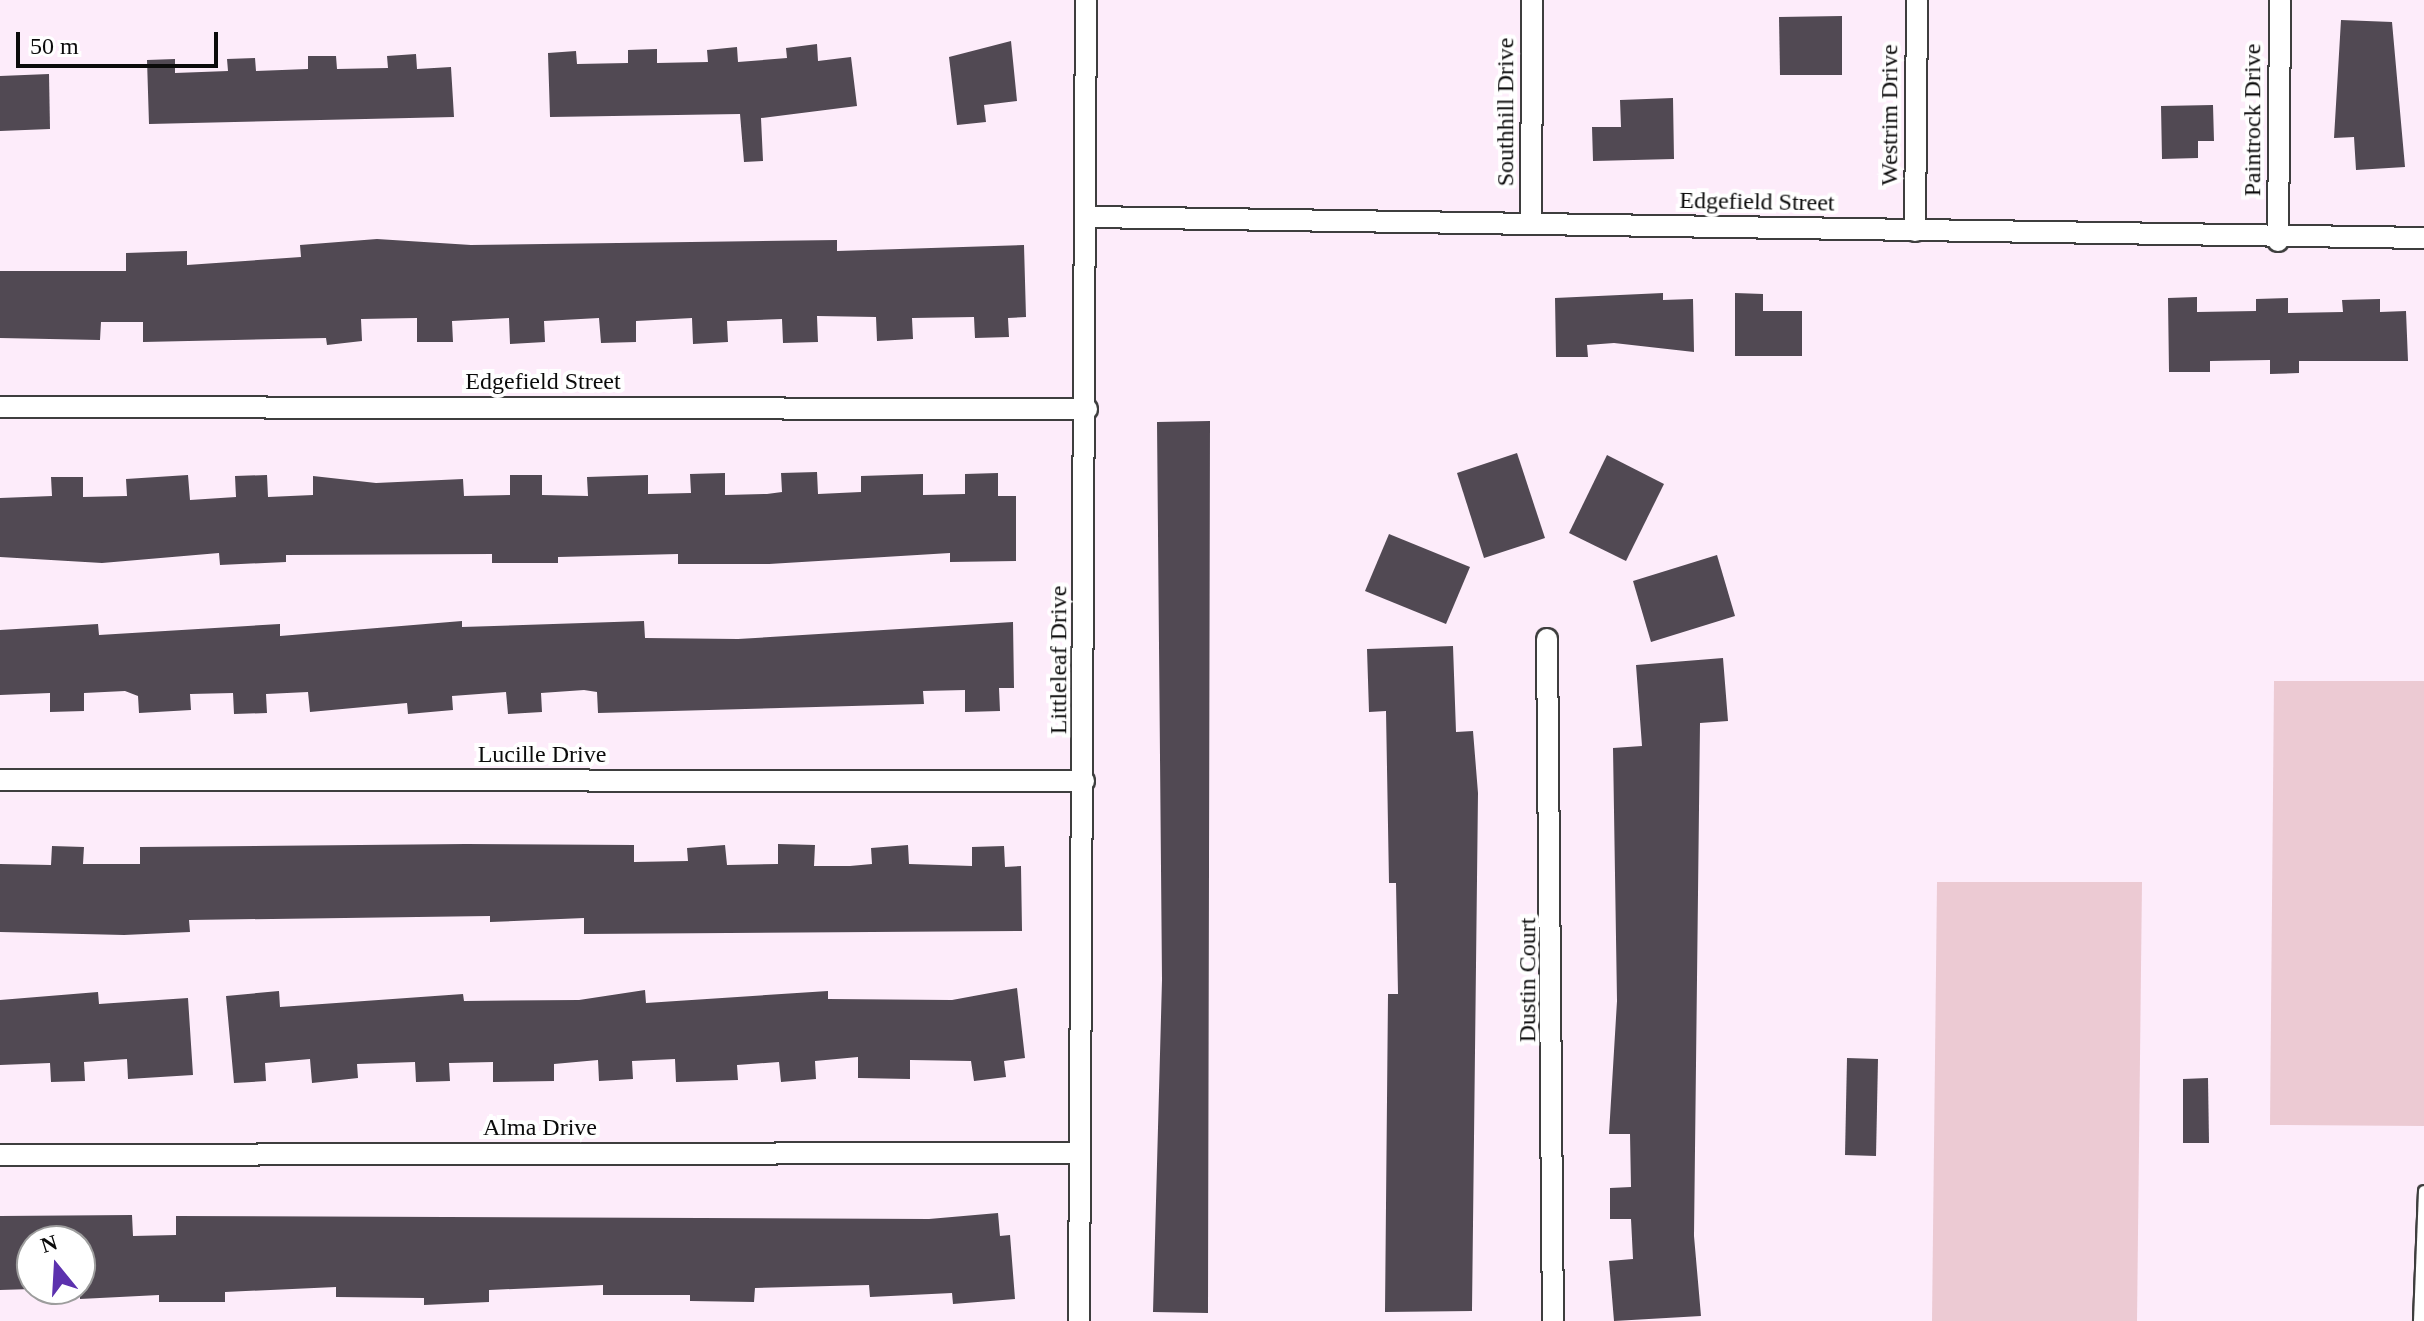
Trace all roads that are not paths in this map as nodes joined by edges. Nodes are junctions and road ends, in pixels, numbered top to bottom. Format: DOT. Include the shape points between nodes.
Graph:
graph roads {
  1 [pos="1086,0"];
  2 [pos="1532,0"];
  3 [pos="1917,0"];
  4 [pos="2280,0"];
  5 [pos="1089,217"];
  6 [pos="1531,224"];
  7 [pos="1915,231"];
  8 [pos="2424,238"];
  9 [pos="2278,241"];
  10 [pos="0,407"];
  11 [pos="1087,409"];
  12 [pos="1547,639"];
  13 [pos="0,780"];
  14 [pos="1084,781"];
  15 [pos="1079,1153"];
  16 [pos="0,1155"];
  17 [pos="2424,1191"];
  18 [pos="1079,1321"];
  19 [pos="1553,1321"];
  20 [pos="2419,1321"];
  1 -- 5 [label="street, Littleleaf Drive"];
  2 -- 6 [label="street, Southhill Drive"];
  3 -- 7 [label="street, Westrim Drive"];
  4 -- 9 [label="street, Paintrock Drive"];
  5 -- 6 [label="street, Edgefield Street"];
  5 -- 11 [label="street, Littleleaf Drive"];
  6 -- 7 [label="street, Edgefield Street"];
  7 -- 9 [label="street, Edgefield Street"];
  8 -- 9 [label="street, Edgefield Street"];
  10 -- 11 [label="street, Edgefield Street"];
  11 -- 14 [label="street, Littleleaf Drive"];
  12 -- 19 [label="street, Dustin Court"];
  13 -- 14 [label="street, Lucille Drive"];
  14 -- 15 [label="street, Littleleaf Drive"];
  15 -- 16 [label="street, Alma Drive"];
  15 -- 18 [label="street, Littleleaf Drive"];
  17 -- 20 [label="lane"];
}
